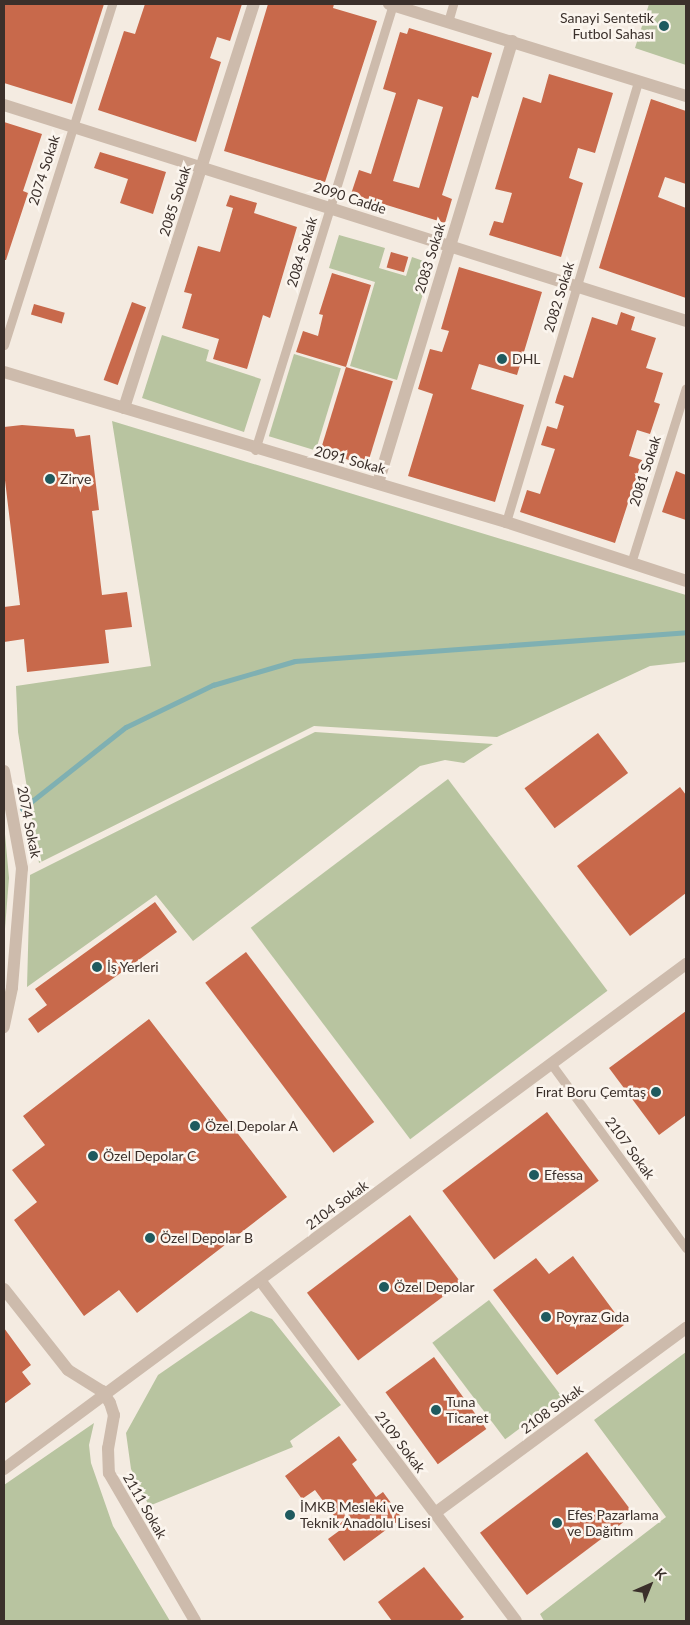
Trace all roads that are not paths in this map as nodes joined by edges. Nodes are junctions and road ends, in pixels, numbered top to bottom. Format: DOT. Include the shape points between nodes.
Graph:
graph roads {
  1 [pos="112,4"];
  2 [pos="254,4"];
  3 [pos="391,4"];
  4 [pos="453,4"];
  5 [pos="448,22"];
  6 [pos="512,42"];
  7 [pos="638,81"];
  8 [pos="686,96"];
  9 [pos="4,105"];
  10 [pos="73,127"];
  11 [pos="201,167"];
  12 [pos="330,208"];
  13 [pos="450,246"];
  14 [pos="576,287"];
  15 [pos="686,321"];
  16 [pos="4,345"];
  17 [pos="4,372"];
  18 [pos="686,388"];
  19 [pos="124,408"];
  20 [pos="255,450"];
  21 [pos="378,483"];
  22 [pos="506,522"];
  23 [pos="631,563"];
  24 [pos="686,582"];
  25 [pos="4,771"];
  26 [pos="686,964"];
  27 [pos="4,1027"];
  28 [pos="552,1065"];
  29 [pos="686,1248"];
  30 [pos="260,1280"];
  31 [pos="4,1289"];
  32 [pos="686,1328"];
  33 [pos="104,1395"];
  34 [pos="4,1469"];
  35 [pos="435,1513"];
  36 [pos="194,1621"];
  37 [pos="516,1621"];
  1 -- 10 [label="lane, 2074 Sokak"];
  2 -- 11 [label="street, 2085 Sokak"];
  3 -- 5 [label="street"];
  3 -- 12 [label="lane, 2084 Sokak"];
  4 -- 5 [label="lane"];
  5 -- 6 [label="street"];
  6 -- 7 [label="street"];
  6 -- 13 [label="street, 2083 Sokak"];
  7 -- 8 [label="street"];
  7 -- 14 [label="lane, 2082 Sokak"];
  9 -- 10 [label="street, 2090 Cadde"];
  10 -- 11 [label="street, 2090 Cadde"];
  10 -- 16 [label="lane, 2074 Sokak"];
  11 -- 12 [label="street, 2090 Cadde"];
  11 -- 19 [label="street, 2085 Sokak"];
  12 -- 13 [label="street, 2090 Cadde"];
  12 -- 20 [label="lane, 2084 Sokak"];
  13 -- 14 [label="street, 2090 Cadde"];
  13 -- 21 [label="street, 2083 Sokak"];
  14 -- 15 [label="street, 2090 Cadde"];
  14 -- 22 [label="lane, 2082 Sokak"];
  17 -- 19 [label="street, 2091 Sokak"];
  18 -- 23 [label="lane, 2081 Sokak"];
  19 -- 20 [label="street, 2091 Sokak"];
  20 -- 21 [label="street, 2091 Sokak"];
  21 -- 22 [label="street, 2091 Sokak"];
  22 -- 23 [label="street, 2091 Sokak"];
  23 -- 24 [label="street, 2091 Sokak"];
  25 -- 27 [label="street, 2074 Sokak" via="22,868 12,988"];
  26 -- 28 [label="street, 2104 Sokak"];
  28 -- 29 [label="lane, 2107 Sokak"];
  28 -- 30 [label="street, 2104 Sokak"];
  30 -- 33 [label="street, 2104 Sokak"];
  30 -- 35 [label="street, 2109 Sokak"];
  31 -- 33 [label="street" via="68,1370"];
  32 -- 35 [label="street, 2108 Sokak"];
  33 -- 34 [label="street, 2104 Sokak"];
  33 -- 36 [label="street, 2111 Sokak" via="114,1415 108,1460 113,1481"];
  35 -- 37 [label="street, 2109 Sokak"];
}
